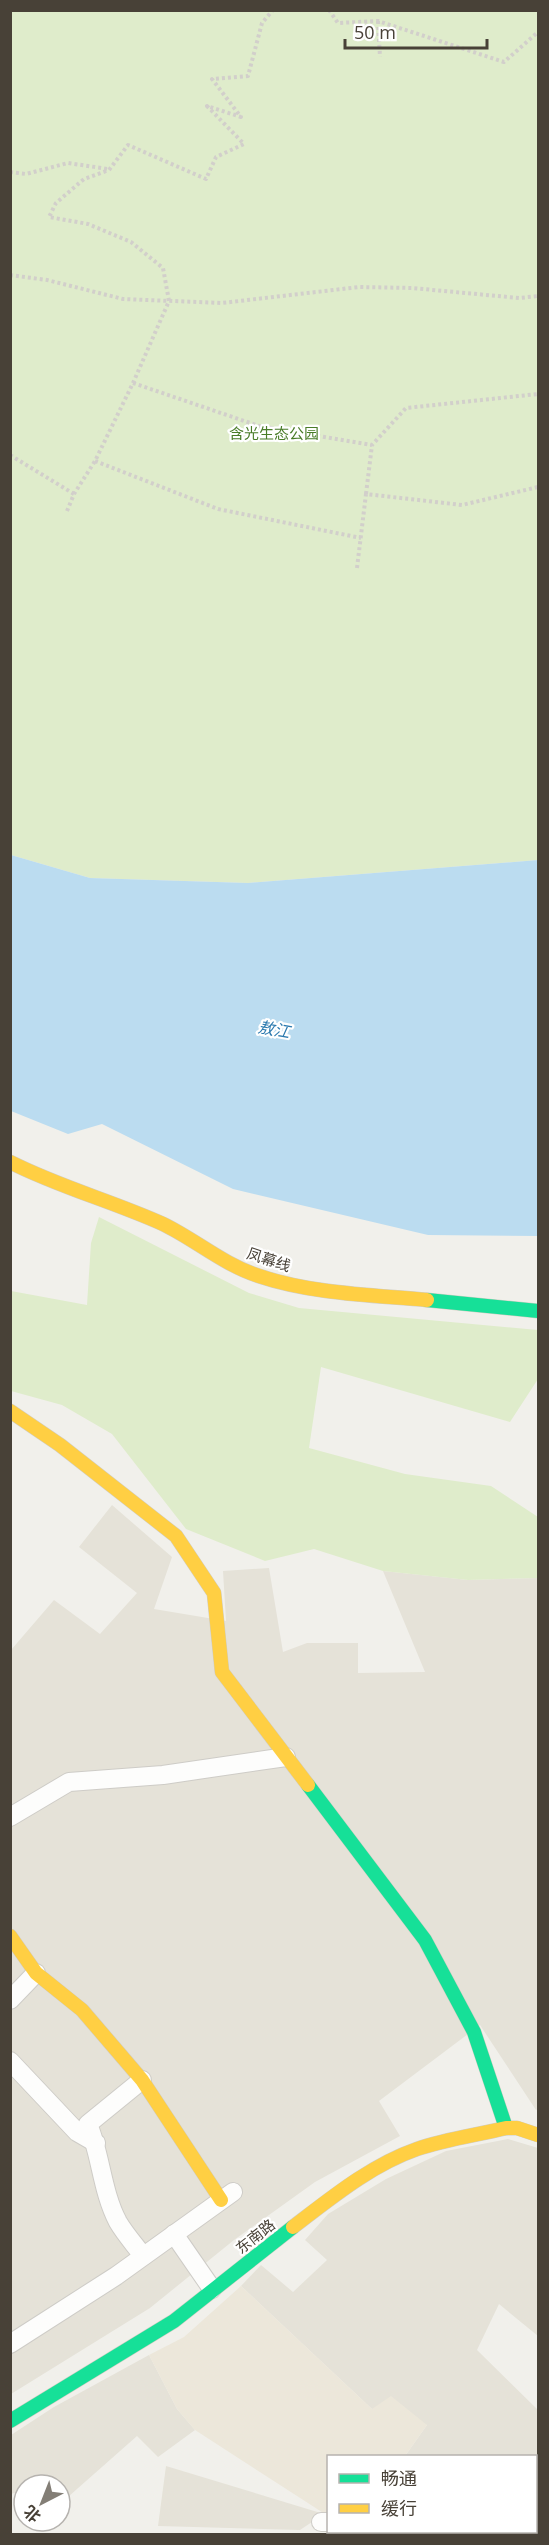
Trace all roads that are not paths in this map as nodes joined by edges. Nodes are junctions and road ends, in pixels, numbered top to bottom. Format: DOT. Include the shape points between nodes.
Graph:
graph roads {
  1 [pos="10,1162"];
  2 [pos="538,1311"];
  3 [pos="10,1411"];
  4 [pos="286,1757"];
  5 [pos="10,1817"];
  6 [pos="10,1936"];
  7 [pos="36,1972"];
  8 [pos="10,2000"];
  9 [pos="10,2061"];
  10 [pos="142,2080"];
  11 [pos="506,2128"];
  12 [pos="538,2135"];
  13 [pos="96,2143"];
  14 [pos="227,2196"];
  15 [pos="174,2234"];
  16 [pos="142,2256"];
  17 [pos="212,2289"];
  18 [pos="10,2344"];
  19 [pos="10,2421"];
  1 -- 2 [label="street, 凤幕线" via="48,1181 118,1204 166,1226 258,1276 306,1288"];
  3 -- 4 [label="street" via="176,1536 214,1593 222,1672"];
  4 -- 5 [label="street" via="163,1775 69,1782"];
  4 -- 11 [label="street" via="424,1940 474,2032"];
  6 -- 7 [label="street"];
  7 -- 8 [label="street"];
  7 -- 10 [label="street" via="82,2010"];
  9 -- 13 [label="street" via="77,2132"];
  10 -- 13 [label="street" via="88,2124"];
  10 -- 14 [label="street"];
  11 -- 12 [label="street, 东南路"];
  11 -- 17 [label="street, 东南路" via="417,2149 383,2164 329,2199"];
  13 -- 16 [label="street" via="118,2221"];
  14 -- 15 [label="street"];
  15 -- 16 [label="street"];
  15 -- 17 [label="street"];
  16 -- 18 [label="street"];
  17 -- 19 [label="street, 东南路" via="154,2335"];
}
